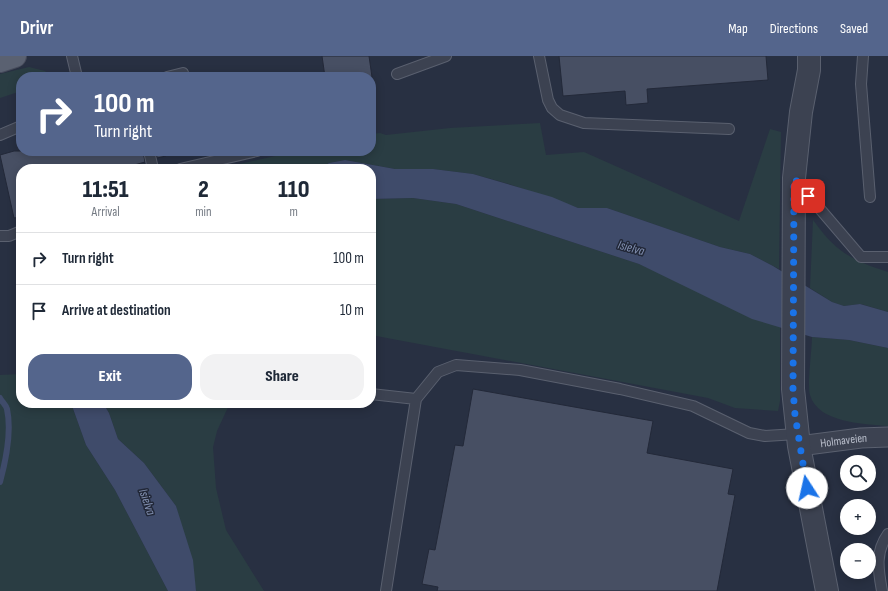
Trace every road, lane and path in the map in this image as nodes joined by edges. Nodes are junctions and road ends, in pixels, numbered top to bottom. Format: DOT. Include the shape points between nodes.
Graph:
graph roads {
  1 [pos="15,56"];
  2 [pos="72,56"];
  3 [pos="446,56"];
  4 [pos="539,56"];
  5 [pos="863,56"];
  6 [pos="0,61"];
  7 [pos="811,61"];
  8 [pos="76,72"];
  9 [pos="397,74"];
  10 [pos="16,128"];
  11 [pos="729,129"];
  12 [pos="0,135"];
  13 [pos="236,156"];
  14 [pos="201,164"];
  15 [pos="794,178"];
  16 [pos="870,197"];
  17 [pos="16,233"];
  18 [pos="0,236"];
  19 [pos="888,257"];
  20 [pos="376,395"];
  21 [pos="416,399"];
  22 [pos="888,437"];
  23 [pos="798,440"];
  24 [pos="888,534"];
  25 [pos="386,591"];
  26 [pos="827,591"];
  27 [pos="882,591"];
  1 -- 6 [label="main road"];
  2 -- 8 [label="lane"];
  3 -- 9 [label="lane"];
  4 -- 11 [label="lane" via="548,100 560,115 584,123"];
  5 -- 16 [label="lane" via="861,84"];
  7 -- 15 [label="street" via="801,112"];
  10 -- 12 [label="lane"];
  13 -- 14 [label="lane"];
  15 -- 19 [label="lane" via="861,257"];
  15 -- 23 [label="street" via="793,389"];
  17 -- 18 [label="lane"];
  20 -- 21 [label="lane"];
  21 -- 23 [label="lane" via="438,372 456,365 520,370 693,406 749,433"];
  21 -- 25 [label="lane"];
  22 -- 23 [label="street, Holmaveien"];
  23 -- 26 [label="street"];
  24 -- 27 [label="lane" via="880,546 877,563"];
}
